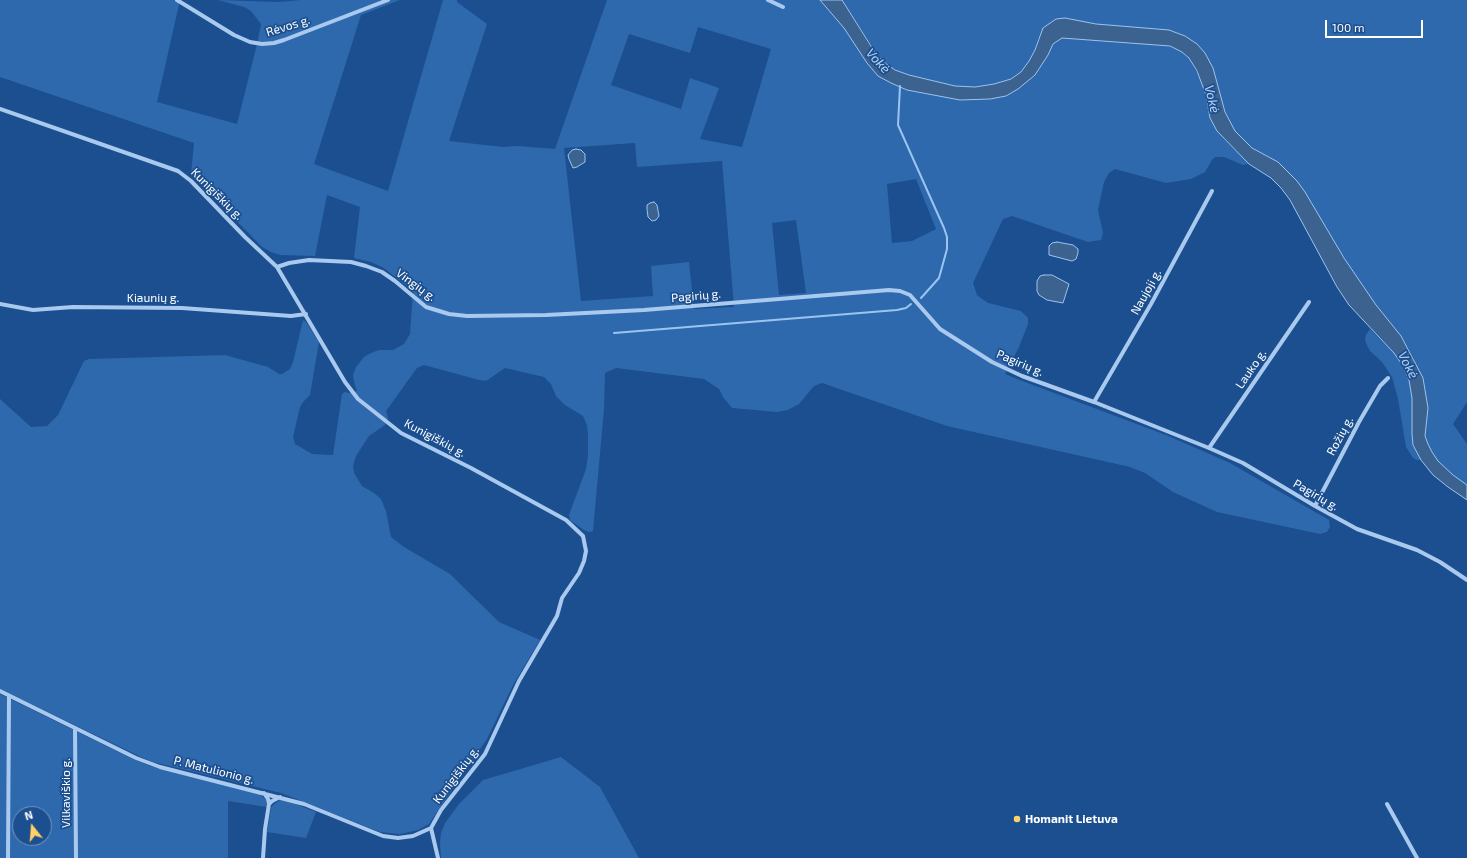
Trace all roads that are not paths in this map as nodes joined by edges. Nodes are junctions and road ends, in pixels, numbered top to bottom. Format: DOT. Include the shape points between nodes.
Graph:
graph roads {
  1 [pos="177,0"];
  2 [pos="388,0"];
  3 [pos="768,0"];
  4 [pos="783,7"];
  5 [pos="0,109"];
  6 [pos="1212,190"];
  7 [pos="277,267"];
  8 [pos="1309,302"];
  9 [pos="0,304"];
  10 [pos="306,314"];
  11 [pos="546,316"];
  12 [pos="1388,378"];
  13 [pos="1094,402"];
  14 [pos="1209,448"];
  15 [pos="1315,506"];
  16 [pos="1467,580"];
  17 [pos="0,692"];
  18 [pos="9,696"];
  19 [pos="75,728"];
  20 [pos="264,793"];
  21 [pos="282,797"];
  22 [pos="269,804"];
  23 [pos="1387,804"];
  24 [pos="431,828"];
  25 [pos="8,858"];
  26 [pos="76,858"];
  27 [pos="263,858"];
  28 [pos="438,858"];
  29 [pos="1417,858"];
  1 -- 2 [label="street, Rėvos g." via="234,35 262,44 284,40"];
  3 -- 4 [label="street"];
  5 -- 7 [label="street, Kunigiškių g." via="178,171"];
  6 -- 13 [label="street, Naujoji g." via="1151,304"];
  7 -- 10 [label="street, Kunigiškių g."];
  7 -- 11 [label="street, Vingių g." via="309,260 351,262 382,272 426,307 449,314"];
  8 -- 14 [label="street, Lauko g."];
  9 -- 10 [label="street, Kiaunių g." via="33,310 73,307 182,308 291,316"];
  10 -- 24 [label="street, Kunigiškių g." via="345,382 358,399 401,433 566,520 583,536 585,542 586,551 579,573 562,598 557,616 519,681 486,754 441,810"];
  11 -- 13 [label="street, Pagirių g." via="900,291 910,295 940,329 992,362 1022,376"];
  12 -- 15 [label="street, Rožių g." via="1380,386 1359,422"];
  13 -- 14 [label="street, Pagirių g."];
  14 -- 15 [label="street, Pagirių g." via="1243,463"];
  15 -- 16 [label="street, Pagirių g." via="1356,529 1417,550"];
  17 -- 18 [label="street, P. Matulionio g."];
  18 -- 19 [label="street, P. Matulionio g."];
  18 -- 25 [label="street"];
  19 -- 20 [label="street, P. Matulionio g." via="160,767"];
  19 -- 26 [label="street, Vilkaviškio g."];
  20 -- 21 [label="street, P. Matulionio g."];
  20 -- 22 [label="street"];
  21 -- 22 [label="street"];
  21 -- 24 [label="street, P. Matulionio g." via="382,836 413,836"];
  22 -- 27 [label="street"];
  23 -- 29 [label="street"];
  24 -- 28 [label="street"];
}
